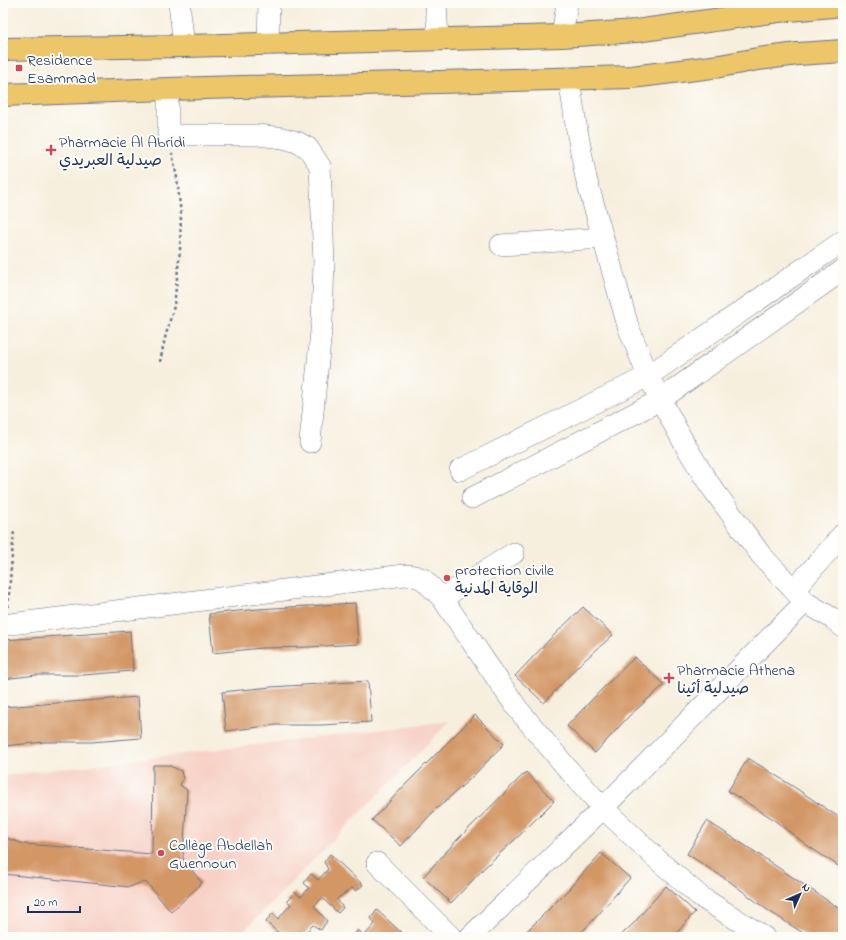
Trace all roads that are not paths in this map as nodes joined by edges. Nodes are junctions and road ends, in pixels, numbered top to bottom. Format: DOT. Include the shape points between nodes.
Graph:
graph roads {
  1 [pos="179,3"];
  2 [pos="269,3"];
  3 [pos="436,3"];
  4 [pos="567,3"];
  5 [pos="843,5"];
  6 [pos="562,36"];
  7 [pos="438,40"];
  8 [pos="268,44"];
  9 [pos="184,46"];
  10 [pos="3,49"];
  11 [pos="843,51"];
  12 [pos="570,78"];
  13 [pos="168,88"];
  14 [pos="3,95"];
  15 [pos="602,238"];
  16 [pos="843,241"];
  17 [pos="501,246"];
  18 [pos="843,270"];
  19 [pos="648,376"];
  20 [pos="660,400"];
  21 [pos="310,442"];
  22 [pos="460,470"];
  23 [pos="472,498"];
  24 [pos="843,534"];
  25 [pos="514,553"];
  26 [pos="799,596"];
  27 [pos="442,598"];
  28 [pos="5,625"];
  29 [pos="843,627"];
  30 [pos="603,808"];
  31 [pos="377,863"];
  32 [pos="451,937"];
  33 [pos="470,937"];
  34 [pos="764,937"];
  1 -- 9 [label="street"];
  2 -- 8 [label="street"];
  3 -- 7 [label="street"];
  4 -- 6 [label="street"];
  5 -- 6 [label="main road" via="636,31"];
  6 -- 7 [label="main road"];
  7 -- 8 [label="main road"];
  8 -- 9 [label="main road"];
  9 -- 10 [label="main road"];
  11 -- 12 [label="main road" via="798,54 632,77"];
  12 -- 13 [label="main road"];
  12 -- 15 [label="street" via="586,178"];
  13 -- 14 [label="main road"];
  13 -- 21 [label="street" via="168,135 252,135 284,138 308,148 320,166 324,263 322,321"];
  15 -- 17 [label="street"];
  15 -- 19 [label="street" via="628,326"];
  16 -- 19 [label="street"];
  18 -- 20 [label="street"];
  19 -- 20 [label="street"];
  19 -- 22 [label="street"];
  20 -- 23 [label="street"];
  20 -- 26 [label="street" via="707,481 761,555"];
  24 -- 26 [label="street"];
  25 -- 27 [label="street"];
  26 -- 29 [label="street"];
  26 -- 30 [label="street"];
  27 -- 28 [label="street" via="423,579 405,575"];
  27 -- 30 [label="street" via="518,708"];
  30 -- 33 [label="street"];
  30 -- 34 [label="street" via="701,897"];
  31 -- 32 [label="street"];
}
